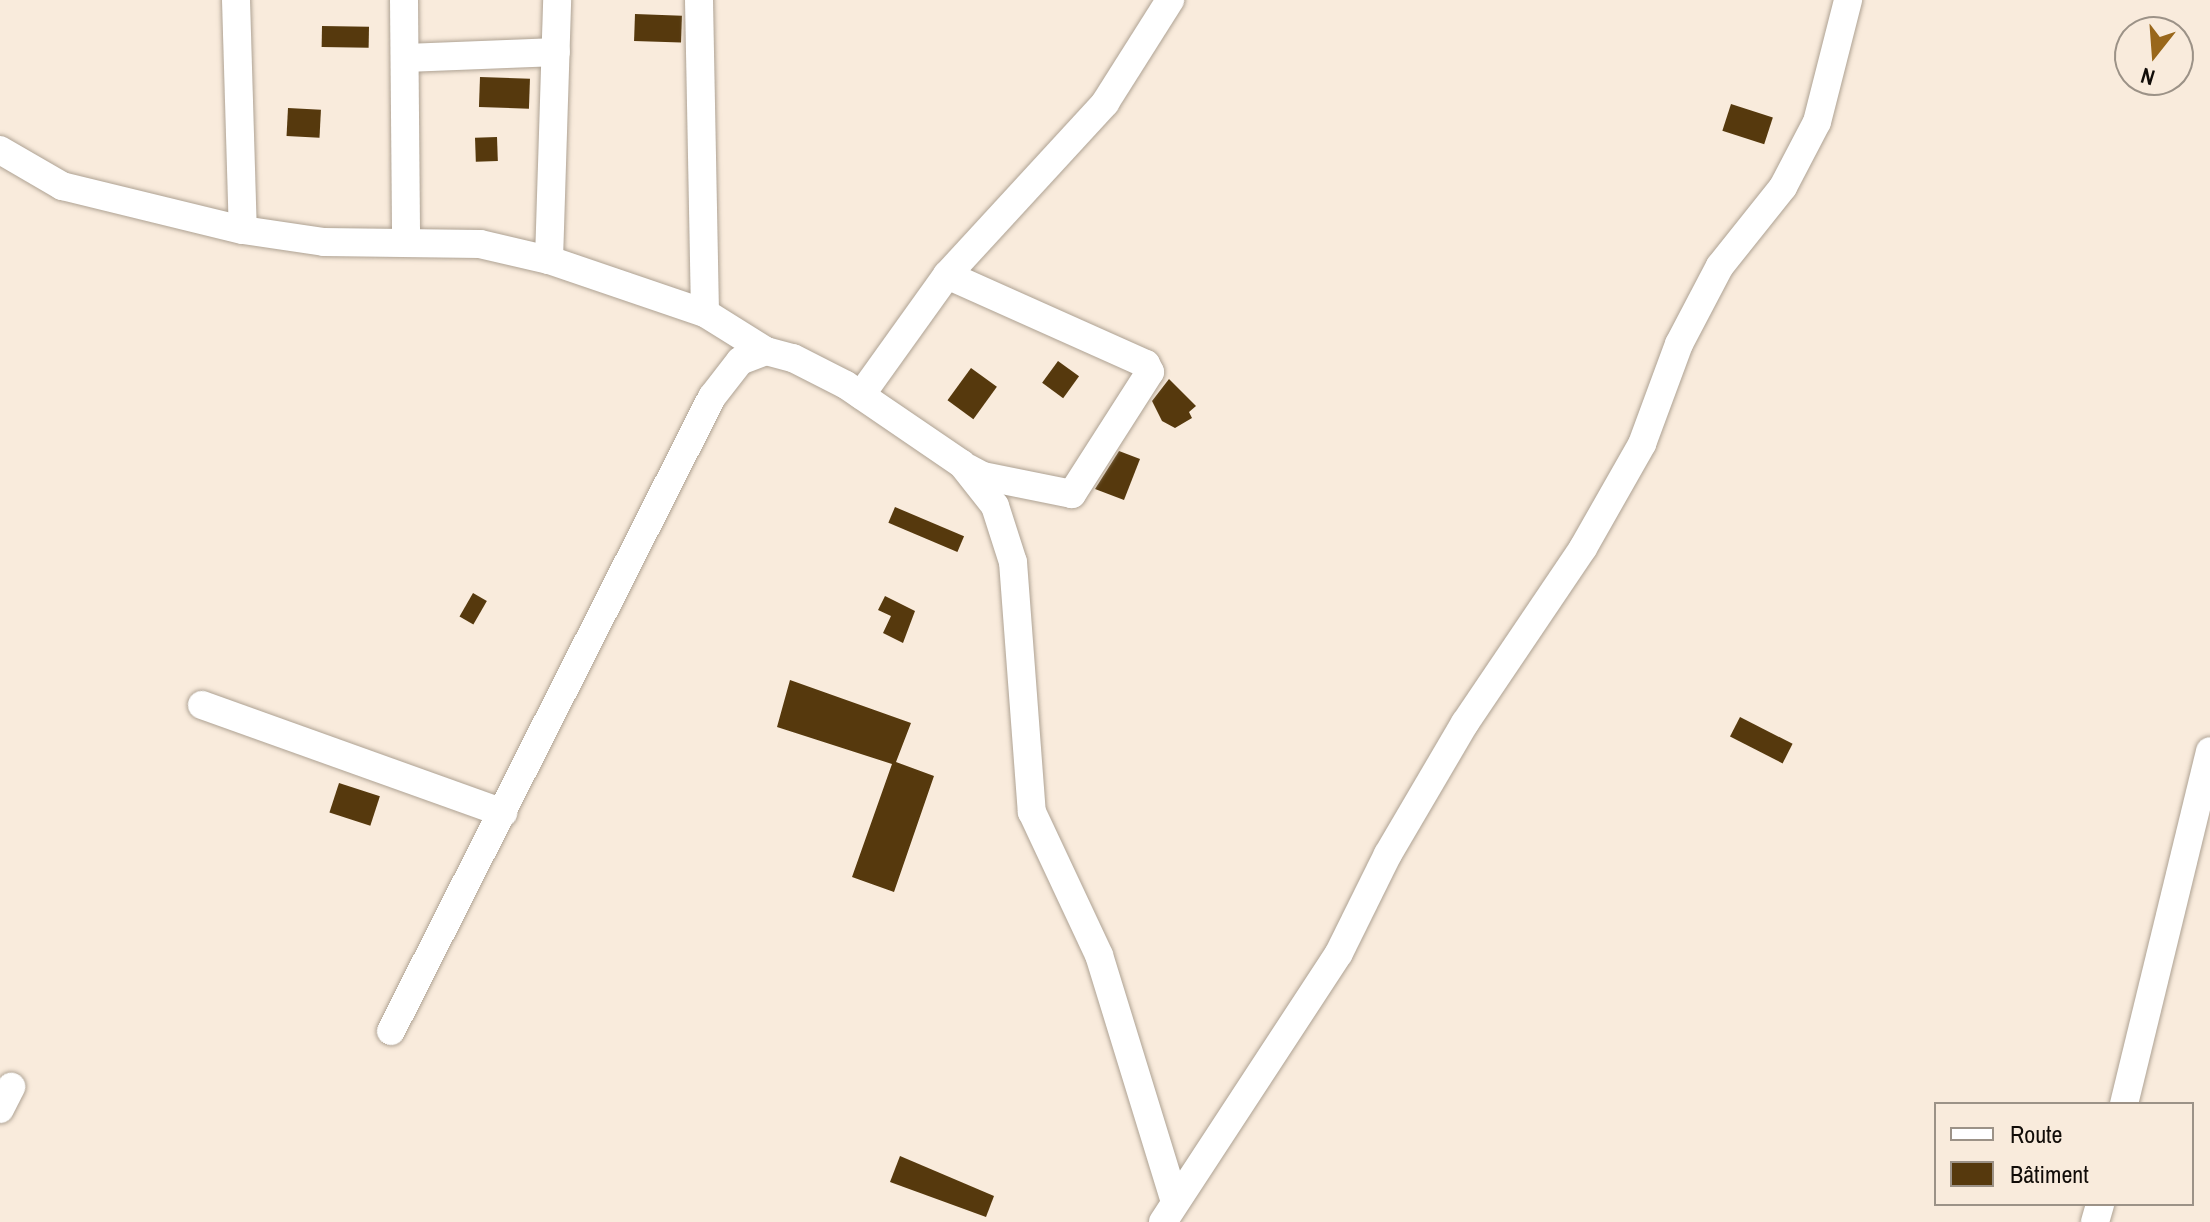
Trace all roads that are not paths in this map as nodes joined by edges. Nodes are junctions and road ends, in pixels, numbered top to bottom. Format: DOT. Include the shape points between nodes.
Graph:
graph roads {
  1 [pos="236,0"];
  2 [pos="404,0"];
  3 [pos="557,0"];
  4 [pos="699,0"];
  5 [pos="1170,0"];
  6 [pos="1848,0"];
  7 [pos="556,52"];
  8 [pos="407,58"];
  9 [pos="0,150"];
  10 [pos="243,230"];
  11 [pos="406,240"];
  12 [pos="549,260"];
  13 [pos="947,275"];
  14 [pos="705,313"];
  15 [pos="766,351"];
  16 [pos="861,395"];
  17 [pos="962,464"];
  18 [pos="202,705"];
  19 [pos="2210,751"];
  20 [pos="503,813"];
  21 [pos="391,1031"];
  22 [pos="2124,1102"];
  23 [pos="1169,1212"];
  1 -- 10 [label="street"];
  2 -- 8 [label="street"];
  3 -- 7 [label="street"];
  4 -- 14 [label="street"];
  5 -- 13 [label="street" via="1105,103"];
  6 -- 23 [label="street" via="1817,122 1783,187 1720,266 1679,344 1642,444 1583,548 1465,723 1331,965"];
  7 -- 8 [label="street"];
  7 -- 12 [label="street"];
  8 -- 11 [label="street"];
  9 -- 10 [label="street" via="62,186"];
  10 -- 11 [label="street" via="324,242"];
  11 -- 12 [label="street" via="480,244"];
  12 -- 14 [label="street"];
  13 -- 16 [label="street"];
  13 -- 17 [label="street" via="1146,364 1150,372 1072,494 983,476"];
  14 -- 15 [label="street"];
  15 -- 16 [label="street" via="793,358"];
  15 -- 20 [label="street" via="740,361 712,397"];
  16 -- 17 [label="street"];
  17 -- 23 [label="street" via="995,506 1013,562 1032,812 1099,955"];
  18 -- 20 [label="street"];
  19 -- 22 [label="street"];
  20 -- 21 [label="street"];
}
